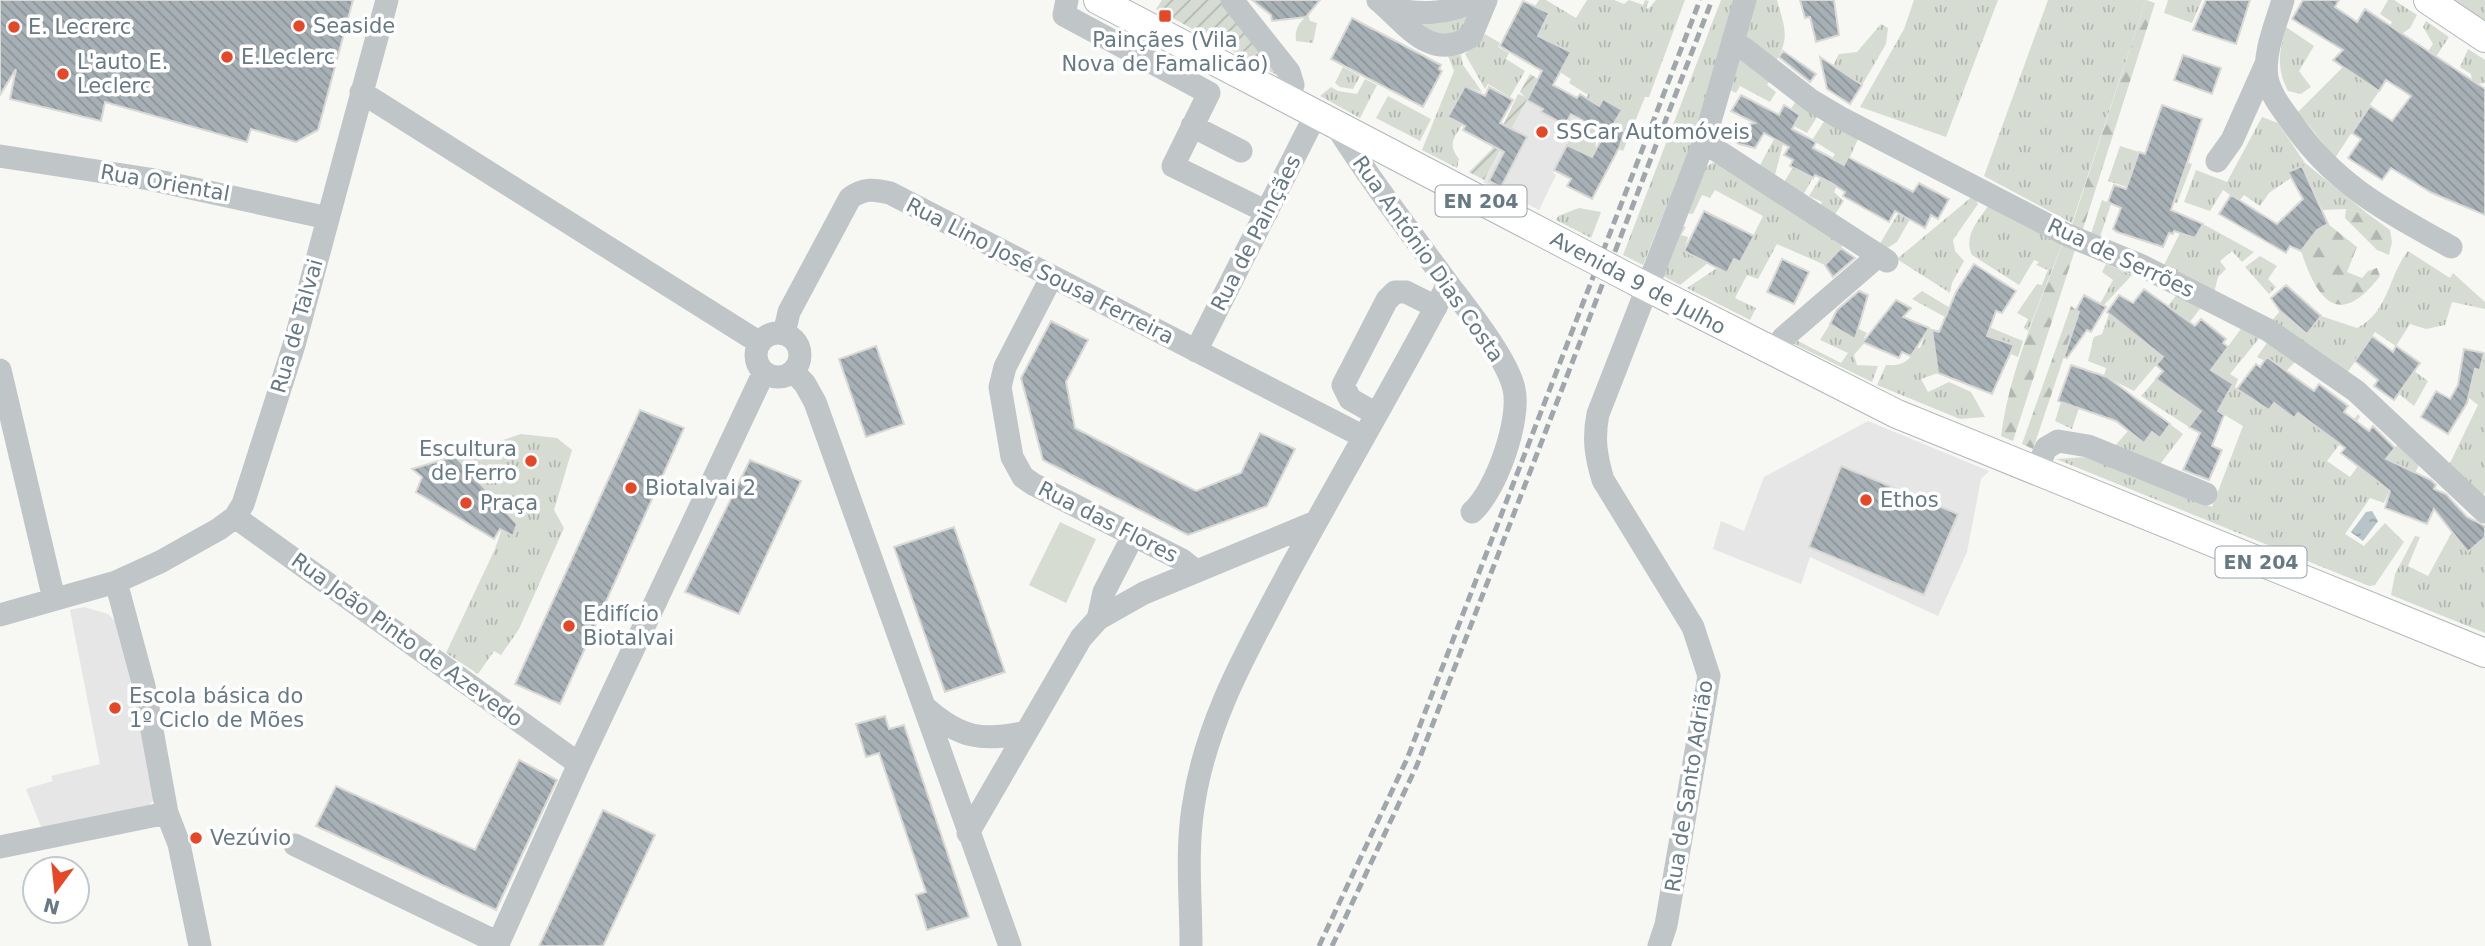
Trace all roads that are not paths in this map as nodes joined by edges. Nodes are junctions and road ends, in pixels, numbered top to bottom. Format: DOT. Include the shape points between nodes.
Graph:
graph roads {
  1 [pos="387,0"];
  2 [pos="1098,0"];
  3 [pos="1232,0"];
  4 [pos="1477,0"];
  5 [pos="1486,0"];
  6 [pos="1745,0"];
  7 [pos="2283,0"];
  8 [pos="2428,0"];
  9 [pos="1382,4"];
  10 [pos="1065,8"];
  11 [pos="2485,38"];
  12 [pos="1733,40"];
  13 [pos="2266,64"];
  14 [pos="361,92"];
  15 [pos="1287,99"];
  16 [pos="1325,119"];
  17 [pos="1192,126"];
  18 [pos="1704,142"];
  19 [pos="1241,151"];
  20 [pos="0,156"];
  21 [pos="2217,161"];
  22 [pos="1267,212"];
  23 [pos="328,218"];
  24 [pos="2451,247"];
  25 [pos="1051,278"];
  26 [pos="1448,284"];
  27 [pos="1642,285"];
  28 [pos="1436,307"];
  29 [pos="784,334"];
  30 [pos="760,343"];
  31 [pos="1196,351"];
  32 [pos="1772,353"];
  33 [pos="0,370"];
  34 [pos="793,371"];
  35 [pos="764,372"];
  36 [pos="1376,414"];
  37 [pos="8,437"];
  38 [pos="1364,437"];
  39 [pos="2036,471"];
  40 [pos="2206,494"];
  41 [pos="1472,512"];
  42 [pos="2485,512"];
  43 [pos="235,517"];
  44 [pos="1316,522"];
  45 [pos="1133,536"];
  46 [pos="1196,571"];
  47 [pos="116,582"];
  48 [pos="54,600"];
  49 [pos="0,615"];
  50 [pos="1098,619"];
  51 [pos="2485,653"];
  52 [pos="927,709"];
  53 [pos="1026,733"];
  54 [pos="579,764"];
  55 [pos="167,813"];
  56 [pos="968,833"];
  57 [pos="295,845"];
  58 [pos="0,847"];
  59 [pos="498,944"];
  60 [pos="200,946"];
  61 [pos="1010,946"];
  62 [pos="1191,946"];
  63 [pos="1659,946"];
  1 -- 14 [label="street, Rua de Talvai"];
  2 -- 15 [label="main road, Avenida 9 de Julho / EN 204"];
  3 -- 15 [label="street" via="1289,72 1293,85"];
  4 -- 9 [label="street" via="1434,14"];
  5 -- 9 [label="street" via="1471,36 1446,45 1412,34"];
  6 -- 12 [label="street, Rua de Santo Adrião"];
  7 -- 13 [label="street"];
  8 -- 11 [label="main road"];
  10 -- 17 [label="street" via="1209,93"];
  12 -- 18 [label="street, Rua de Santo Adrião"];
  12 -- 42 [label="street, Rua de Serrões" via="1839,117 2067,235 2142,265 2268,330 2356,391"];
  13 -- 21 [label="street" via="2232,140"];
  13 -- 24 [label="street" via="2277,102 2333,173 2357,193"];
  14 -- 23 [label="street, Rua de Talvai"];
  14 -- 30 [label="street"];
  15 -- 16 [label="main road, Avenida 9 de Julho / EN 204"];
  16 -- 22 [label="street, Rua de Painçães"];
  16 -- 26 [label="street, Rua António Dias Costa"];
  16 -- 27 [label="main road, Avenida 9 de Julho / EN 204, bridge"];
  17 -- 19 [label="street"];
  17 -- 22 [label="street" via="1173,166"];
  18 -- 27 [label="street, Rua de Santo Adrião" via="1652,272"];
  18 -- 32 [label="street" via="1883,259 1783,338"];
  20 -- 23 [label="street, Rua Oriental" via="149,179"];
  22 -- 31 [label="street, Rua de Painçães"];
  23 -- 43 [label="street, Rua de Talvai" via="294,345"];
  25 -- 29 [label="street, Rua Lino José Sousa Ferreira" via="890,193 861,190 850,198 789,312"];
  25 -- 31 [label="street, Rua Lino José Sousa Ferreira"];
  25 -- 45 [label="street, Rua das Flores" via="1000,387 1012,457 1023,477 1033,484"];
  26 -- 28 [label="street"];
  26 -- 41 [label="street, Rua António Dias Costa" via="1509,373 1515,396 1512,422 1494,478"];
  27 -- 32 [label="main road, Avenida 9 de Julho / EN 204"];
  27 -- 63 [label="street, Rua de Santo Adrião" via="1634,325 1598,414 1596,456 1603,480 1693,627 1709,676"];
  28 -- 36 [label="street"];
  28 -- 36 [label="street" via="1406,292 1395,292 1387,300 1343,385 1350,399"];
  29 -- 30 [label="street" via="771,334"];
  29 -- 34 [label="street" via="799,346 800,360"];
  30 -- 35 [label="street" via="757,361"];
  31 -- 38 [label="street, Rua Lino José Sousa Ferreira"];
  32 -- 39 [label="main road, Avenida 9 de Julho / EN 204" via="1897,414"];
  33 -- 37 [label="street"];
  34 -- 35 [label="street" via="776,377"];
  34 -- 52 [label="street" via="815,402"];
  35 -- 54 [label="street"];
  36 -- 38 [label="street"];
  37 -- 48 [label="street"];
  38 -- 44 [label="street"];
  39 -- 40 [label="street" via="2046,448 2058,441 2088,446"];
  39 -- 51 [label="main road, Avenida 9 de Julho / EN 204"];
  43 -- 47 [label="street" via="160,562"];
  43 -- 54 [label="street, Rua João Pinto de Azevedo"];
  44 -- 46 [label="street"];
  44 -- 62 [label="street" via="1230,682 1209,741 1192,808"];
  45 -- 46 [label="street, Rua das Flores"];
  45 -- 50 [label="street" via="1104,592"];
  46 -- 50 [label="street"];
  47 -- 48 [label="street"];
  47 -- 55 [label="street" via="144,686"];
  48 -- 49 [label="street"];
  50 -- 53 [label="street" via="1081,638"];
  52 -- 53 [label="street" via="960,733 993,738"];
  52 -- 56 [label="street"];
  53 -- 56 [label="street"];
  54 -- 59 [label="street"];
  55 -- 58 [label="street"];
  55 -- 60 [label="street" via="180,844"];
  56 -- 61 [label="street"];
  57 -- 59 [label="street"];
}
